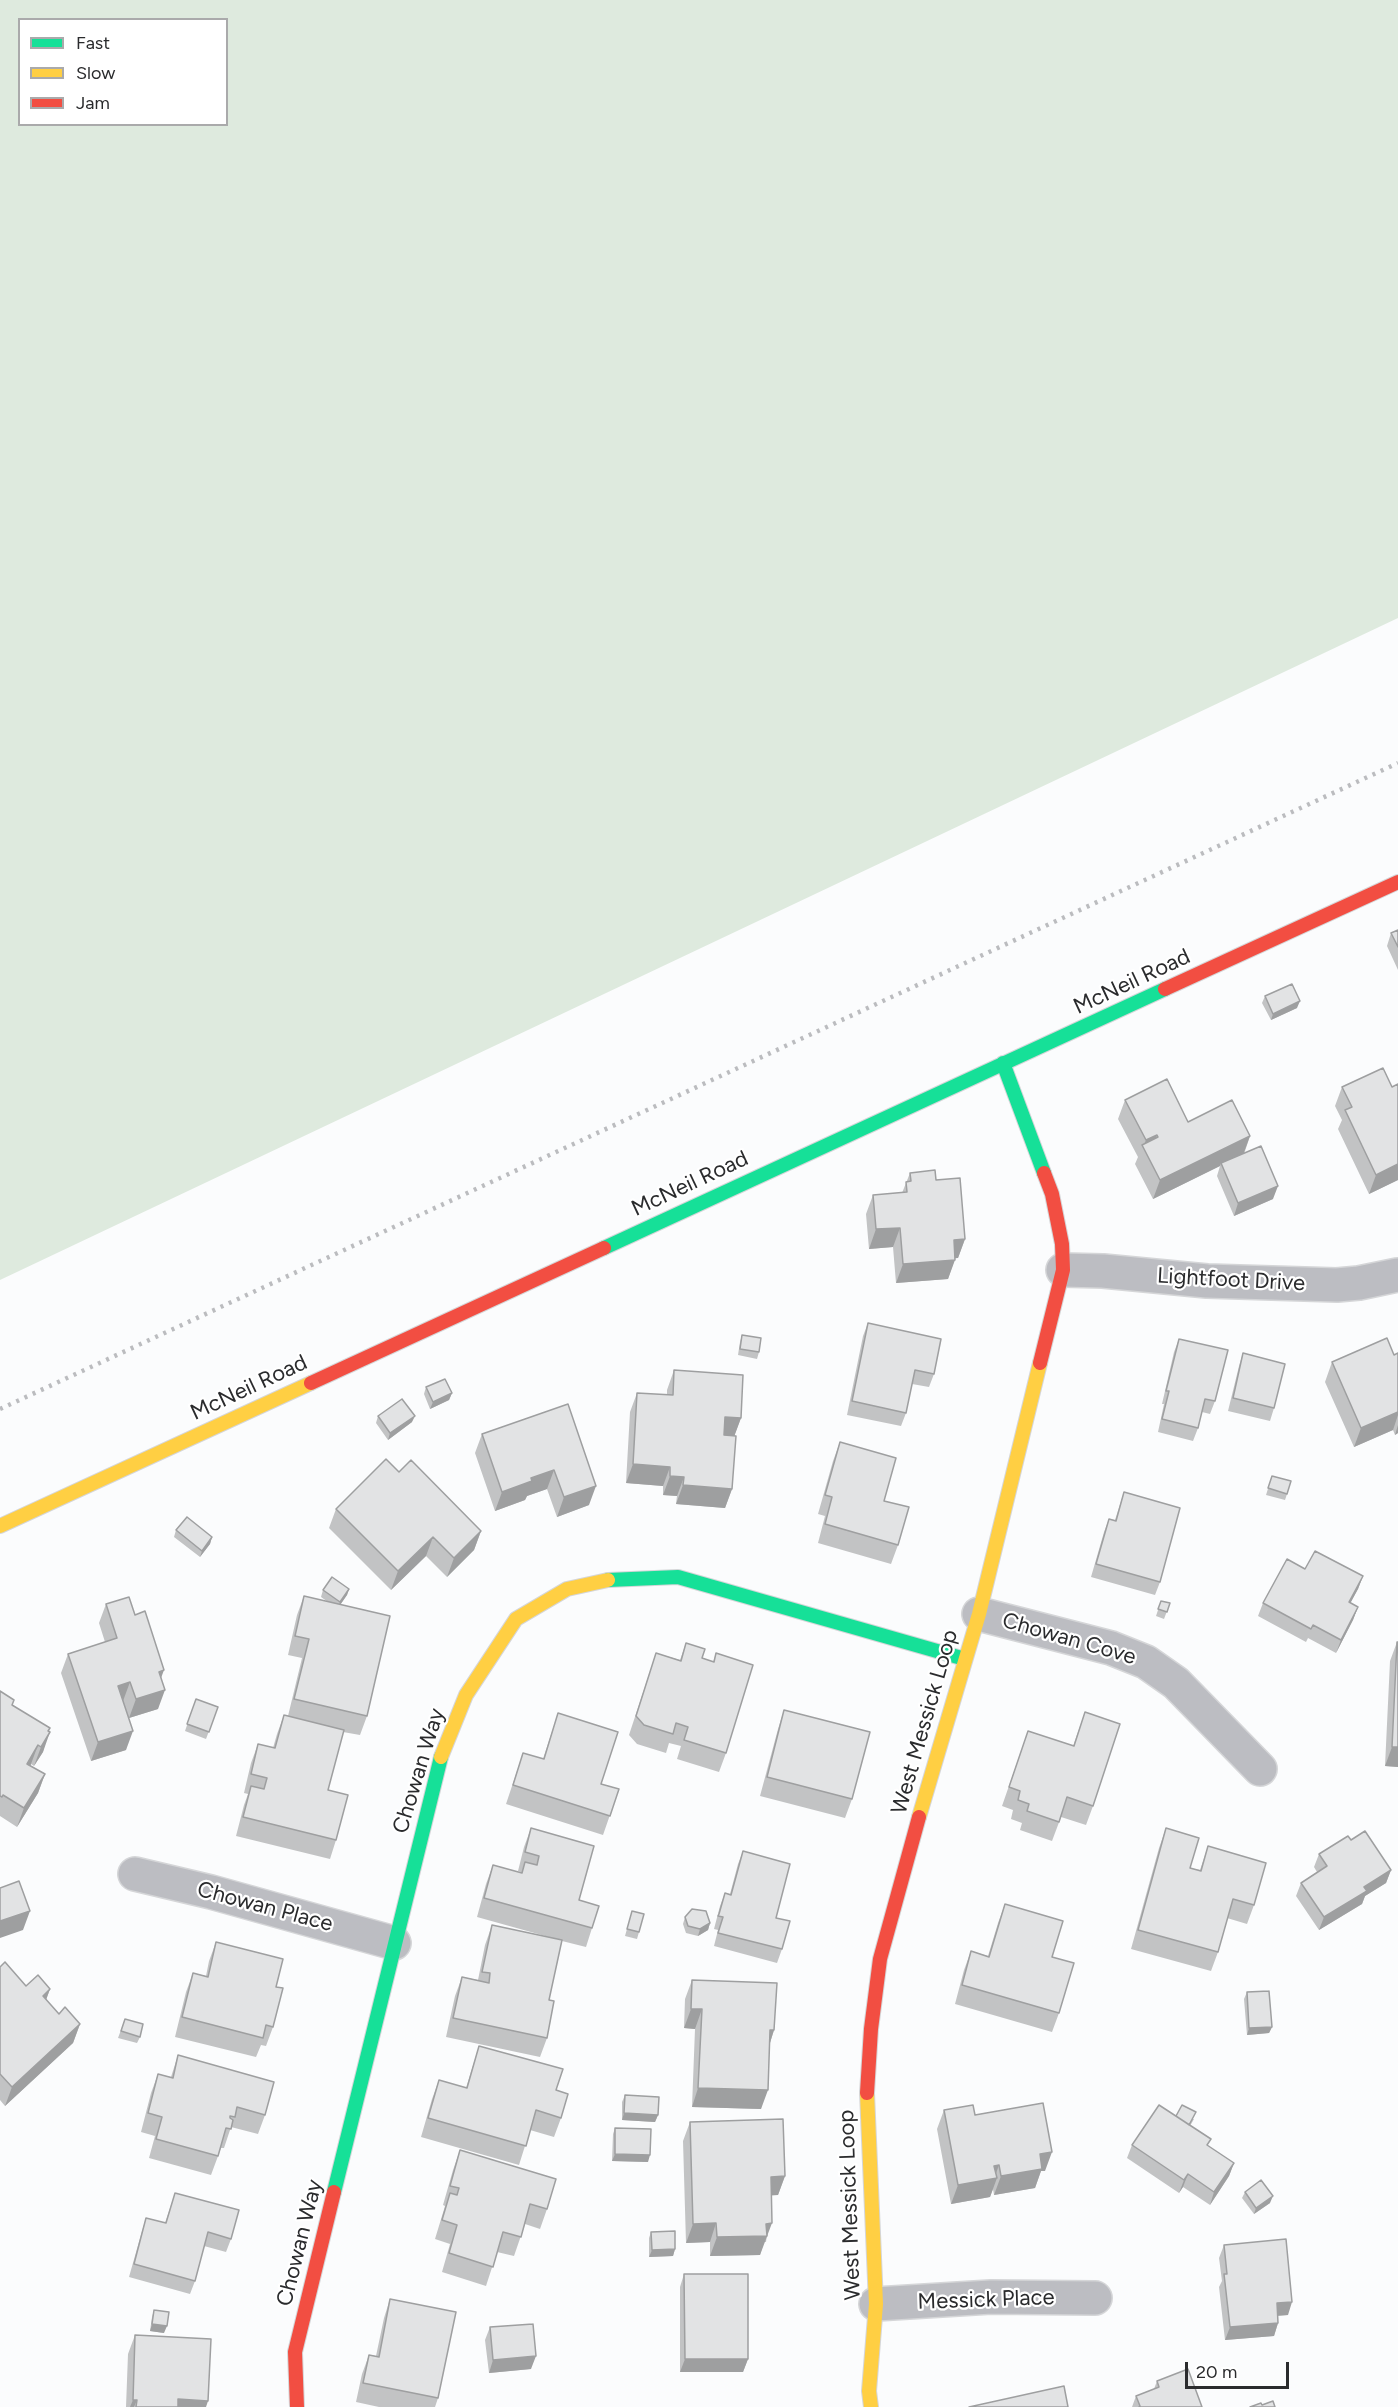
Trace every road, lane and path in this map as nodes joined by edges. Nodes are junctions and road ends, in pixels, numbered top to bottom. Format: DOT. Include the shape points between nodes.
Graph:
graph roads {
  1 [pos="1398,882"];
  2 [pos="1003,1063"];
  3 [pos="1063,1270"];
  4 [pos="1398,1275"];
  5 [pos="0,1526"];
  6 [pos="979,1614"];
  7 [pos="965,1659"];
  8 [pos="1260,1769"];
  9 [pos="135,1874"];
  10 [pos="394,1942"];
  11 [pos="1095,2298"];
  12 [pos="876,2304"];
  13 [pos="297,2407"];
  14 [pos="870,2407"];
  1 -- 2 [label="street, McNeil Road"];
  2 -- 3 [label="street, West Messick Loop" via="1052,1194"];
  2 -- 5 [label="street, McNeil Road"];
  3 -- 4 [label="street, Lightfoot Drive" via="1207,1281 1337,1285"];
  3 -- 6 [label="street, West Messick Loop"];
  6 -- 7 [label="street, West Messick Loop"];
  6 -- 8 [label="street, Chowan Cove" via="1111,1647 1146,1662 1176,1683"];
  7 -- 10 [label="street, Chowan Way" via="678,1577 615,1579 567,1588 516,1619 466,1695 441,1754"];
  7 -- 12 [label="street, West Messick Loop" via="880,1959 867,2101"];
  9 -- 10 [label="street, Chowan Place"];
  10 -- 13 [label="street, Chowan Way" via="295,2352"];
  11 -- 12 [label="street, Messick Place" via="992,2297"];
  12 -- 14 [label="street, West Messick Loop"];
}
